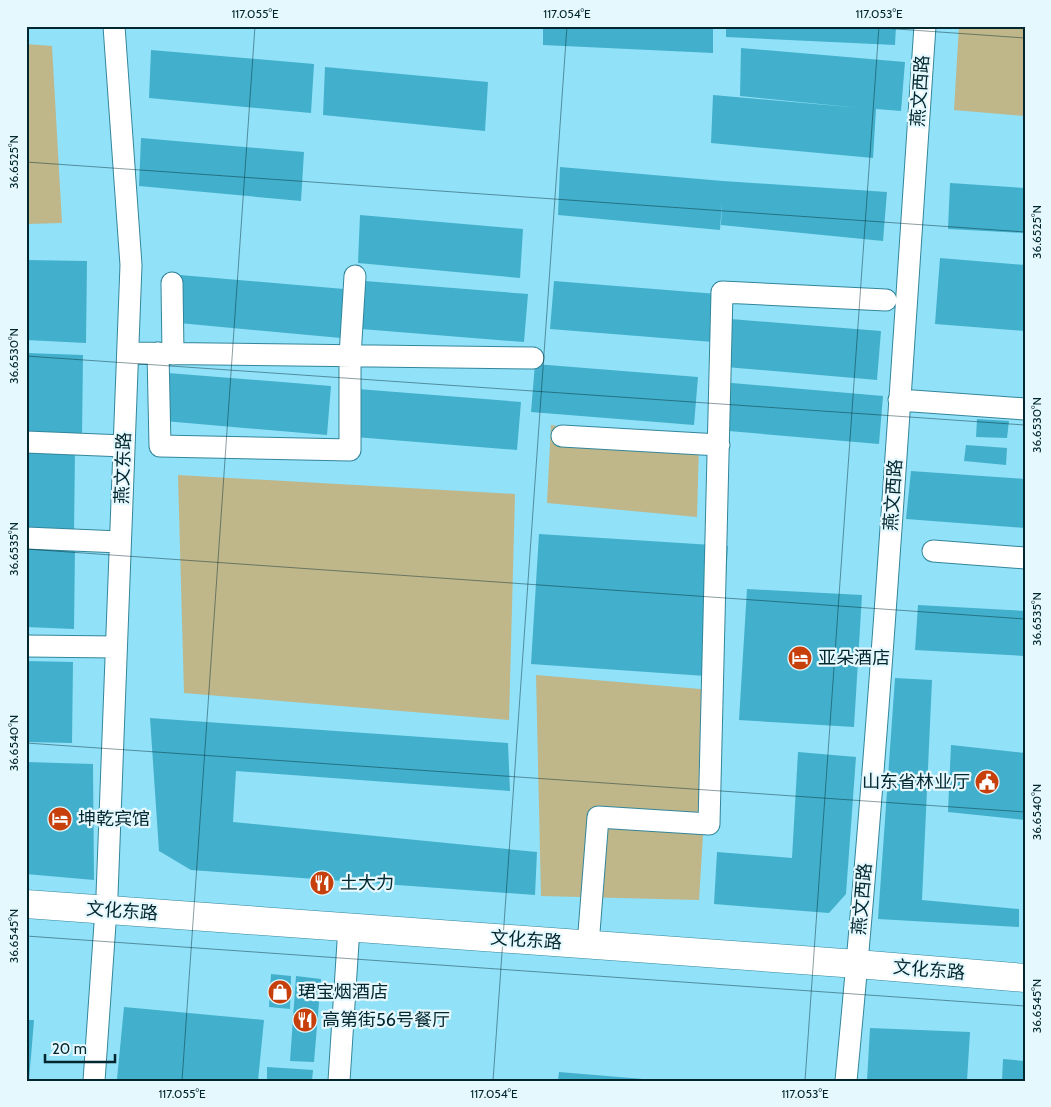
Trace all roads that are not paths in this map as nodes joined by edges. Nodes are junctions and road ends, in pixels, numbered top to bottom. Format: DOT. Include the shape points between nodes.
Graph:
graph roads {
  1 [pos="114,26"];
  2 [pos="925,26"];
  3 [pos="355,276"];
  4 [pos="172,283"];
  5 [pos="886,300"];
  6 [pos="128,353"];
  7 [pos="165,354"];
  8 [pos="350,356"];
  9 [pos="533,358"];
  10 [pos="900,400"];
  11 [pos="1025,409"];
  12 [pos="562,436"];
  13 [pos="26,442"];
  14 [pos="718,445"];
  15 [pos="124,446"];
  16 [pos="26,538"];
  17 [pos="120,542"];
  18 [pos="933,551"];
  19 [pos="1025,558"];
  20 [pos="26,646"];
  21 [pos="116,648"];
  22 [pos="26,904"];
  23 [pos="106,910"];
  24 [pos="350,927"];
  25 [pos="588,945"];
  26 [pos="857,964"];
  27 [pos="1025,978"];
  28 [pos="94,1081"];
  29 [pos="339,1081"];
  30 [pos="846,1081"];
  1 -- 6 [label="street, 燕文东路" via="131,265"];
  2 -- 10 [label="street, 燕文西路"];
  3 -- 8 [label="street"];
  4 -- 7 [label="street"];
  5 -- 14 [label="street" via="722,292"];
  6 -- 7 [label="street"];
  6 -- 15 [label="street, 燕文东路"];
  7 -- 8 [label="street"];
  7 -- 8 [label="street" via="160,446 350,450"];
  8 -- 9 [label="street"];
  10 -- 11 [label="street"];
  10 -- 26 [label="street, 燕文西路"];
  12 -- 14 [label="street"];
  13 -- 15 [label="street"];
  14 -- 25 [label="street" via="709,824 598,817"];
  15 -- 17 [label="street, 燕文东路"];
  16 -- 17 [label="street"];
  17 -- 21 [label="street, 燕文东路"];
  18 -- 19 [label="street"];
  20 -- 21 [label="street"];
  21 -- 23 [label="street, 燕文东路"];
  22 -- 23 [label="main road, 文化东路"];
  23 -- 24 [label="main road, 文化东路"];
  23 -- 28 [label="street, 燕文东路"];
  24 -- 25 [label="main road, 文化东路"];
  24 -- 29 [label="street"];
  25 -- 26 [label="main road, 文化东路"];
  26 -- 27 [label="main road, 文化东路"];
  26 -- 30 [label="street, 燕文西路"];
}
